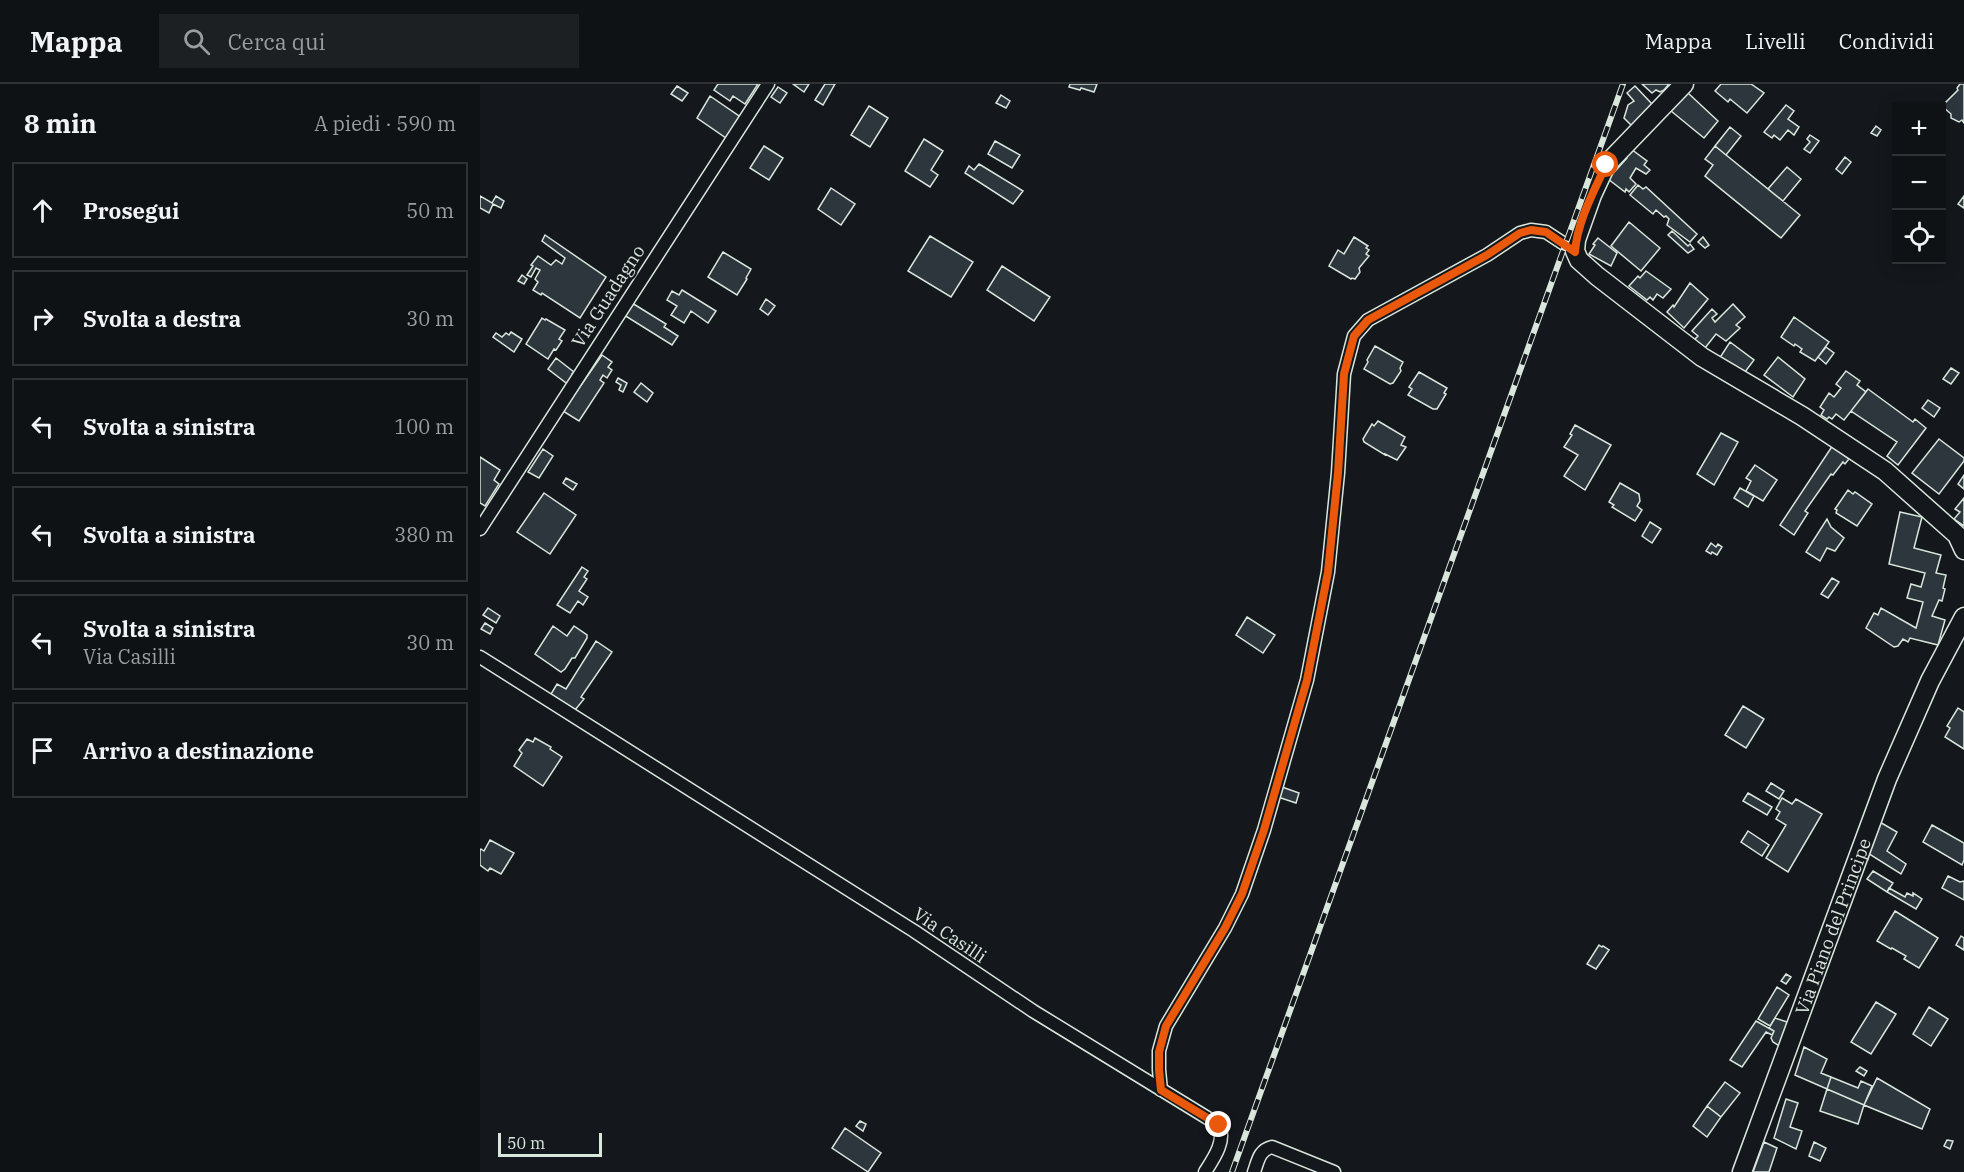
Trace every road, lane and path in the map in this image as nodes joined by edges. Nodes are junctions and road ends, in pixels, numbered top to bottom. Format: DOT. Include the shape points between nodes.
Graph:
graph roads {
  1 [pos="768,84"];
  2 [pos="1684,84"];
  3 [pos="1575,252"];
  4 [pos="480,529"];
  5 [pos="1964,550"];
  6 [pos="1964,617"];
  7 [pos="480,657"];
  8 [pos="1161,1090"];
  9 [pos="1205,1172"];
  10 [pos="1254,1172"];
  11 [pos="1334,1172"];
  12 [pos="1742,1172"];
  1 -- 4 [label="street, Via Guadagno"];
  2 -- 3 [label="street" via="1606,165 1592,195"];
  3 -- 5 [label="street" via="1598,276 1702,357 1885,471 1957,535"];
  3 -- 8 [label="street" via="1546,232 1520,233 1368,320 1354,336 1344,374 1328,572 1307,680 1242,894 1166,1026 1159,1052"];
  6 -- 12 [label="street, Via Piano del Principe" via="1930,681 1887,779"];
  7 -- 8 [label="street, Via Casilli"];
  8 -- 9 [label="street, Via Casilli" via="1219,1125 1219,1146"];
  10 -- 11 [label="street" via="1260,1154 1272,1147"];
}
